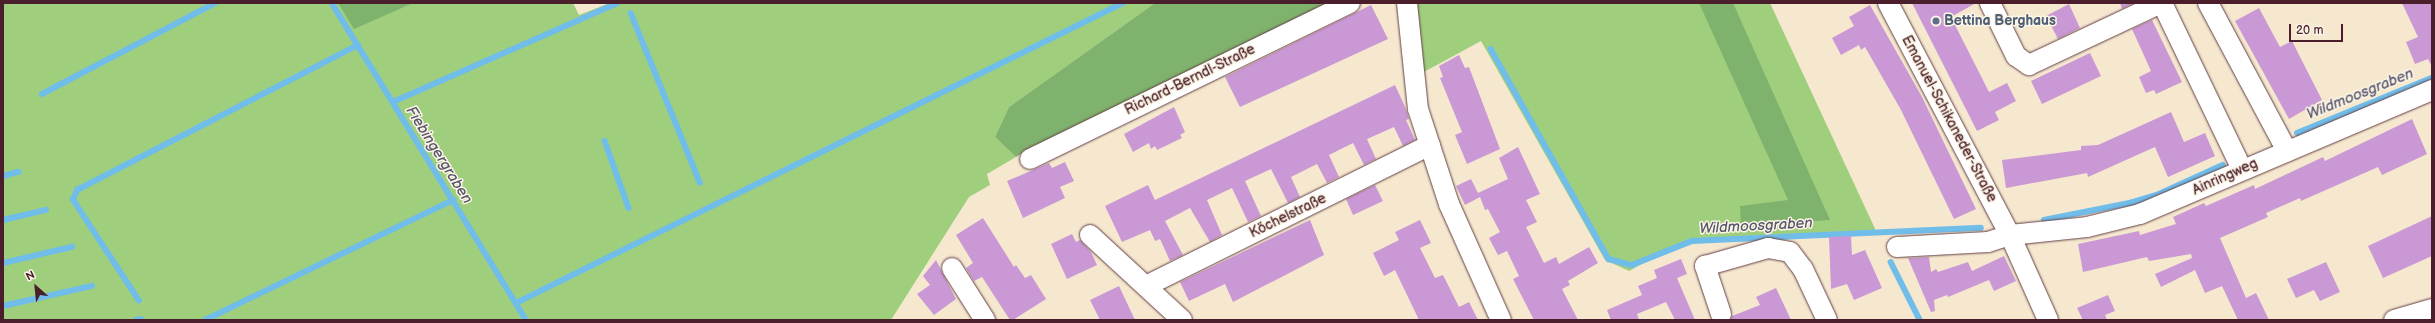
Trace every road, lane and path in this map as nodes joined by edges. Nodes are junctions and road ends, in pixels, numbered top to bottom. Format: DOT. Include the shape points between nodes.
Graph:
graph roads {
  1 [pos="1350,3"];
  2 [pos="1407,3"];
  3 [pos="1888,3"];
  4 [pos="1990,3"];
  5 [pos="2161,3"];
  6 [pos="2208,3"];
  7 [pos="2432,90"];
  8 [pos="1430,145"];
  9 [pos="2287,151"];
  10 [pos="1030,159"];
  11 [pos="2242,169"];
  12 [pos="1090,235"];
  13 [pos="2010,235"];
  14 [pos="1897,247"];
  15 [pos="952,268"];
  16 [pos="1146,286"];
  17 [pos="2432,309"];
  18 [pos="1721,314"];
  19 [pos="985,320"];
  20 [pos="1182,320"];
  21 [pos="1501,320"];
  22 [pos="1827,320"];
  23 [pos="2048,320"];
  24 [pos="2394,320"];
  1 -- 10 [label="street, Richard-Berndl-Straße"];
  2 -- 8 [label="street" via="1418,109"];
  3 -- 13 [label="street, Emanuel-Schikaneder-Straße"];
  4 -- 5 [label="street" via="2016,56 2029,65"];
  5 -- 11 [label="street"];
  6 -- 9 [label="street"];
  7 -- 9 [label="street, Ainringweg"];
  8 -- 16 [label="street, Köchelstraße"];
  8 -- 21 [label="street" via="1449,204"];
  9 -- 11 [label="street, Ainringweg"];
  11 -- 13 [label="street, Ainringweg" via="2140,214 2087,226"];
  12 -- 16 [label="street"];
  13 -- 14 [label="street, Ainringweg" via="1988,242"];
  13 -- 23 [label="street"];
  15 -- 19 [label="street"];
  16 -- 20 [label="street"];
  17 -- 24 [label="street"];
  18 -- 22 [label="street" via="1705,266 1768,248 1790,252 1802,269"];
}
